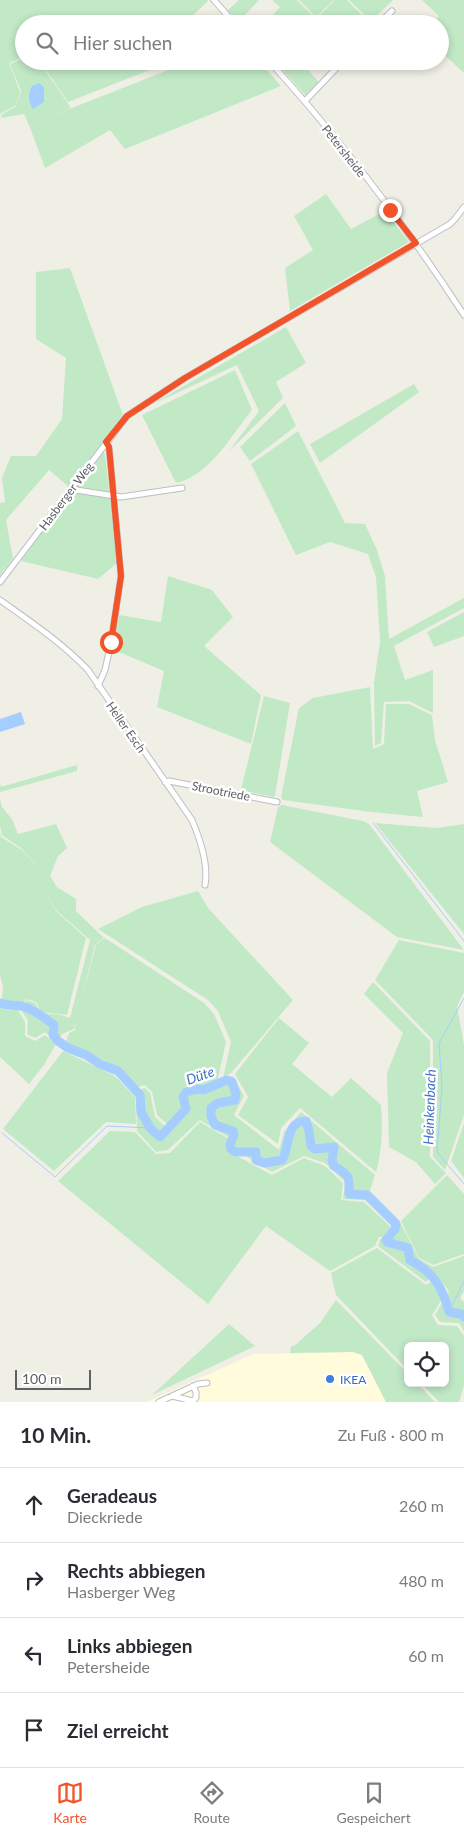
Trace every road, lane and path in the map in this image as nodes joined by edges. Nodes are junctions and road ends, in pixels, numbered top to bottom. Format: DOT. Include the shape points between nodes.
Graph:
graph roads {
  1 [pos="214,0"];
  2 [pos="392,10"];
  3 [pos="227,15"];
  4 [pos="386,15"];
  5 [pos="277,70"];
  6 [pos="334,70"];
  7 [pos="305,101"];
  8 [pos="464,207"];
  9 [pos="416,243"];
  10 [pos="464,315"];
  11 [pos="106,442"];
  12 [pos="182,488"];
  13 [pos="70,489"];
  14 [pos="114,497"];
  15 [pos="0,582"];
  16 [pos="0,600"];
  17 [pos="98,686"];
  18 [pos="165,782"];
  19 [pos="277,802"];
  20 [pos="206,885"];
  21 [pos="207,1383"];
  22 [pos="193,1386"];
  23 [pos="169,1397"];
  24 [pos="159,1402"];
  1 -- 3 [label="street"];
  2 -- 4 [label="street"];
  5 -- 7 [label="street, Petersheide"];
  6 -- 7 [label="street"];
  7 -- 9 [label="street, Petersheide"];
  8 -- 9 [label="street, Hasberger Weg" via="456,220"];
  9 -- 10 [label="street, Petersheide"];
  9 -- 11 [label="street, Hasberger Weg" via="185,378 127,416"];
  11 -- 13 [label="street, Hasberger Weg"];
  11 -- 14 [label="street"];
  12 -- 14 [label="street"];
  13 -- 14 [label="street"];
  13 -- 15 [label="street, Hasberger Weg"];
  14 -- 17 [label="street" via="121,576 111,642"];
  16 -- 17 [label="street, Heller Esch" via="71,652"];
  17 -- 18 [label="street, Heller Esch"];
  18 -- 19 [label="street, Strootriede"];
  18 -- 20 [label="street, Heller Esch" via="192,820"];
  21 -- 22 [label="street"];
  22 -- 23 [label="street"];
  22 -- 23 [label="street" via="196,1392 193,1401"];
  23 -- 24 [label="street"];
}
